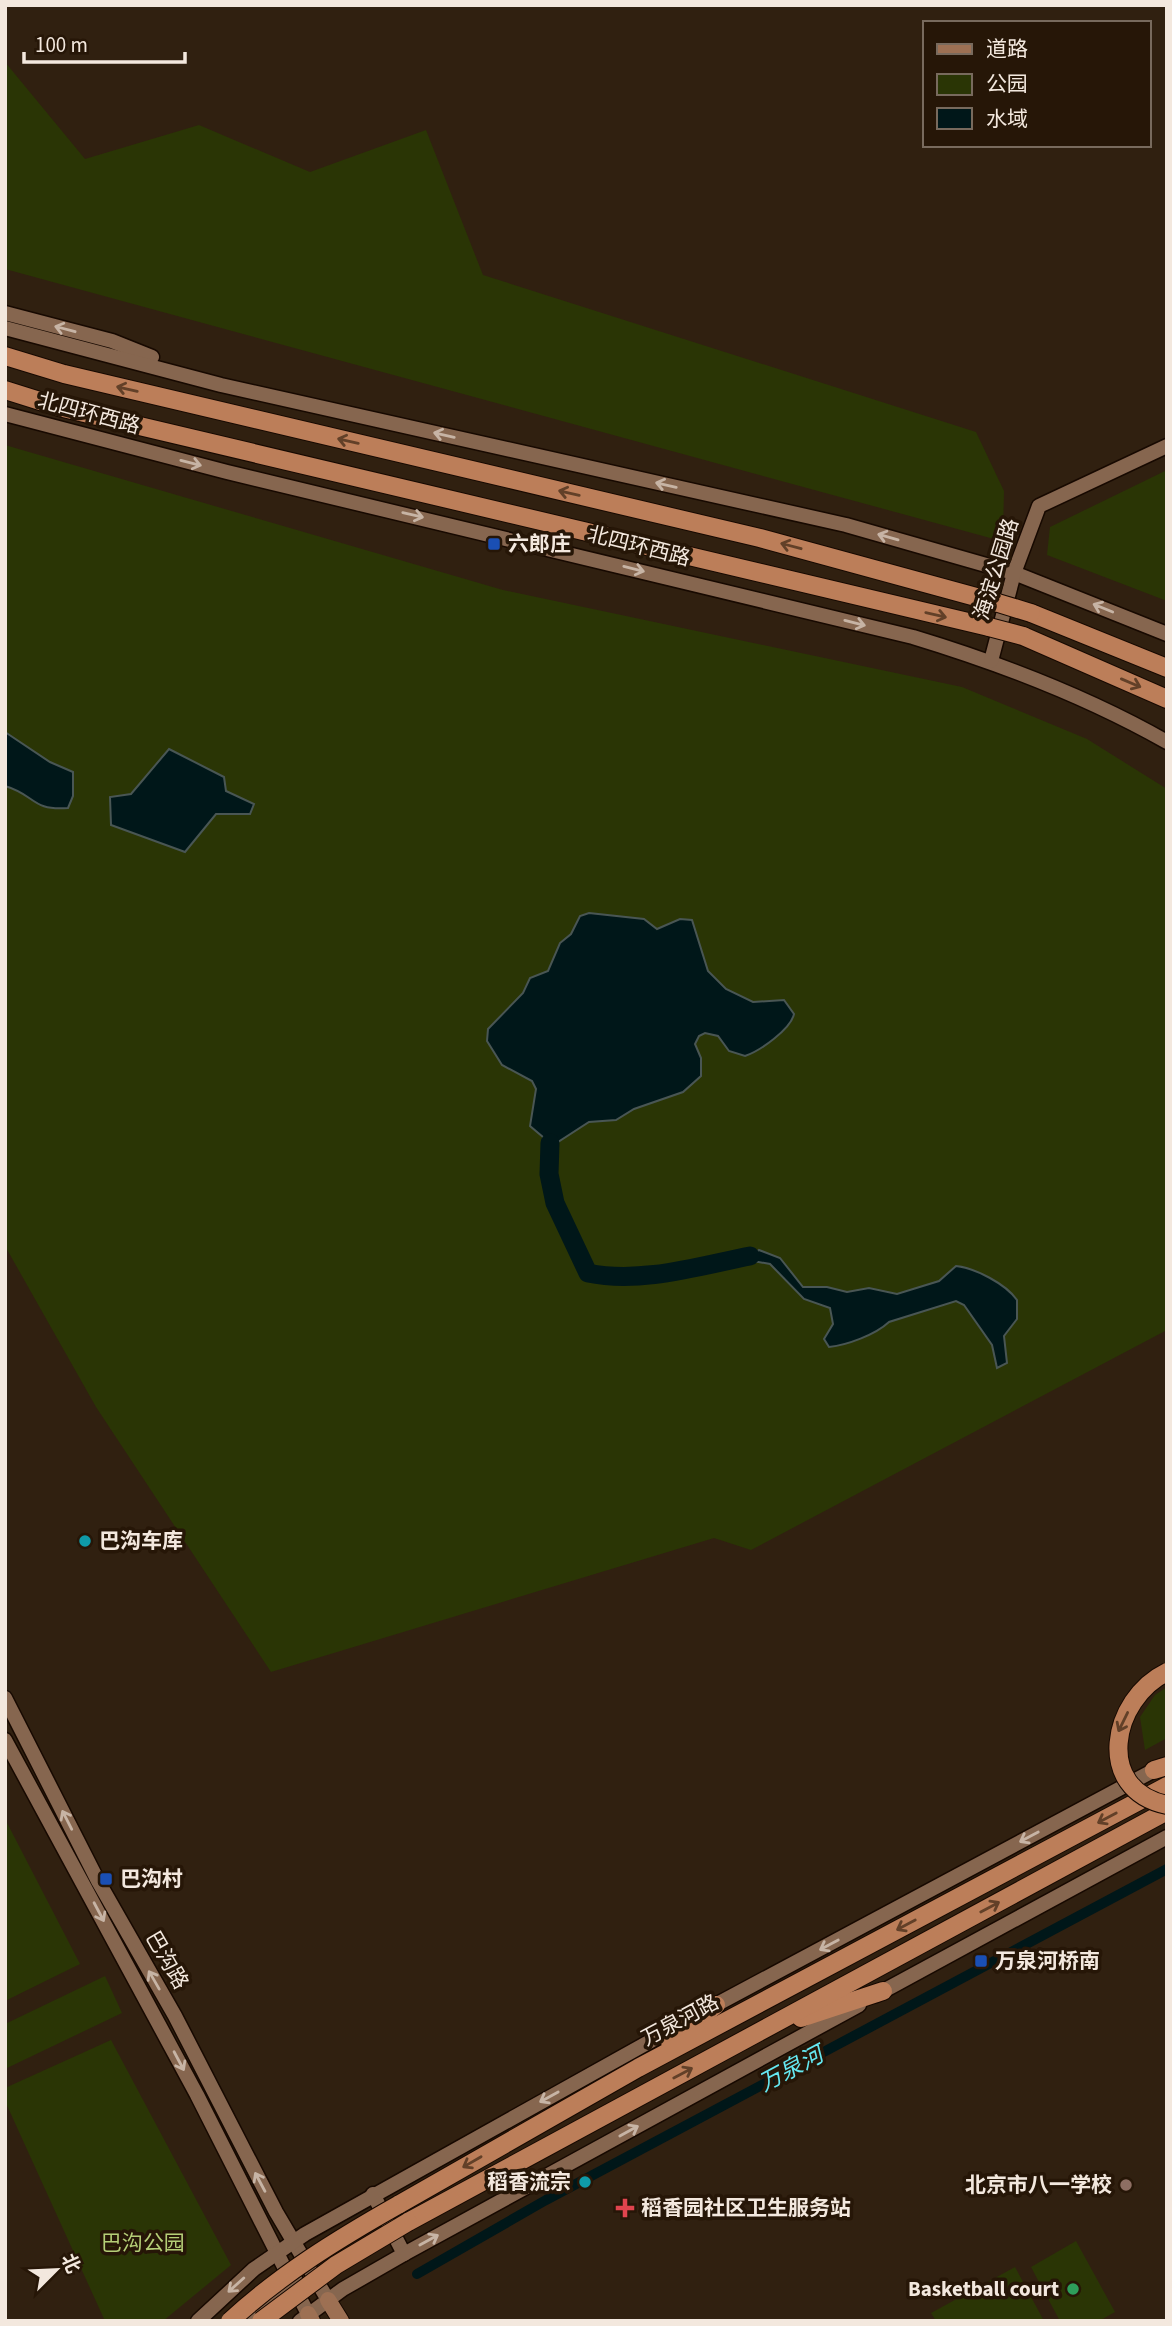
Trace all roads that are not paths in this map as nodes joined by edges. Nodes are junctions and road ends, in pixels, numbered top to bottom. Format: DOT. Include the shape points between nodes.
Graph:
graph roads {
  1 [pos="5,313"];
  2 [pos="5,328"];
  3 [pos="6,357"];
  4 [pos="221,385"];
  5 [pos="5,390"];
  6 [pos="5,414"];
  7 [pos="1167,446"];
  8 [pos="1014,573"];
  9 [pos="1167,634"];
  10 [pos="991,661"];
  11 [pos="1167,668"];
  12 [pos="1167,699"];
  13 [pos="1167,742"];
  14 [pos="1167,1672"];
  15 [pos="5,1698"];
  16 [pos="5,1740"];
  17 [pos="1163,1767"];
  18 [pos="1167,1786"];
  19 [pos="1167,1805"];
  20 [pos="1167,1811"];
  21 [pos="1167,1837"];
  22 [pos="884,1991"];
  23 [pos="716,2004"];
  24 [pos="757,2033"];
  25 [pos="638,2068"];
  26 [pos="373,2194"];
  27 [pos="344,2210"];
  28 [pos="293,2241"];
  29 [pos="276,2253"];
  30 [pos="404,2254"];
  31 [pos="310,2268"];
  32 [pos="291,2282"];
  33 [pos="328,2300"];
  34 [pos="205,2318"];
  35 [pos="306,2318"];
  36 [pos="230,2321"];
  37 [pos="246,2321"];
  38 [pos="261,2321"];
  39 [pos="341,2321"];
  4 -- 1 [label="street, one-way" via="112,341"];
  2 -- 4 [label="street"];
  11 -- 3 [label="highway, 北四环西路, one-way, bridge" via="1031,613 760,538"];
  8 -- 4 [label="street, one-way" via="846,525"];
  5 -- 12 [label="highway, 北四环西路, one-way, bridge" via="60,407 1023,636"];
  6 -- 10 [label="street, 北四环西路, one-way" via="913,637"];
  7 -- 8 [label="street, 海淀公园路" via="1039,506"];
  9 -- 8 [label="street, one-way"];
  8 -- 10 [label="street, 海淀公园路"];
  10 -- 13 [label="street, 北四环西路" via="1106,708"];
  14 -- 19 [label="highway, one-way, bridge" via="1136,1696 1116,1736 1123,1777 1151,1802"];
  28 -- 15 [label="street, 巴沟路, one-way" via="98,1881"];
  16 -- 29 [label="street, 巴沟路, one-way" via="197,2095"];
  17 -- 23 [label="street, 万泉河路, one-way"];
  18 -- 25 [label="highway, 万泉河路, one-way"];
  24 -- 20 [label="highway, one-way"];
  21 -- 22 [label="street"];
  22 -- 24 [label="highway"];
  30 -- 22 [label="street, one-way"];
  23 -- 25 [label="highway"];
  23 -- 26 [label="street, 万泉河路, one-way"];
  38 -- 24 [label="highway, one-way, bridge" via="336,2265 408,2222"];
  25 -- 36 [label="highway, 万泉河路, one-way, bridge" via="325,2246"];
  26 -- 27 [label="street, 万泉河路"];
  26 -- 30 [label="street"];
  27 -- 28 [label="street, 万泉河路"];
  27 -- 31 [label="street" via="346,2245"];
  28 -- 29 [label="street, 万泉河路"];
  28 -- 31 [label="street, 巴沟路"];
  29 -- 32 [label="street, 巴沟路"];
  29 -- 34 [label="street, one-way"];
  30 -- 33 [label="street"];
  31 -- 32 [label="street"];
  31 -- 33 [label="street, 巴沟路"];
  32 -- 35 [label="street, 巴沟路"];
  32 -- 37 [label="street"];
  33 -- 35 [label="street"];
  33 -- 39 [label="main road"];
}
